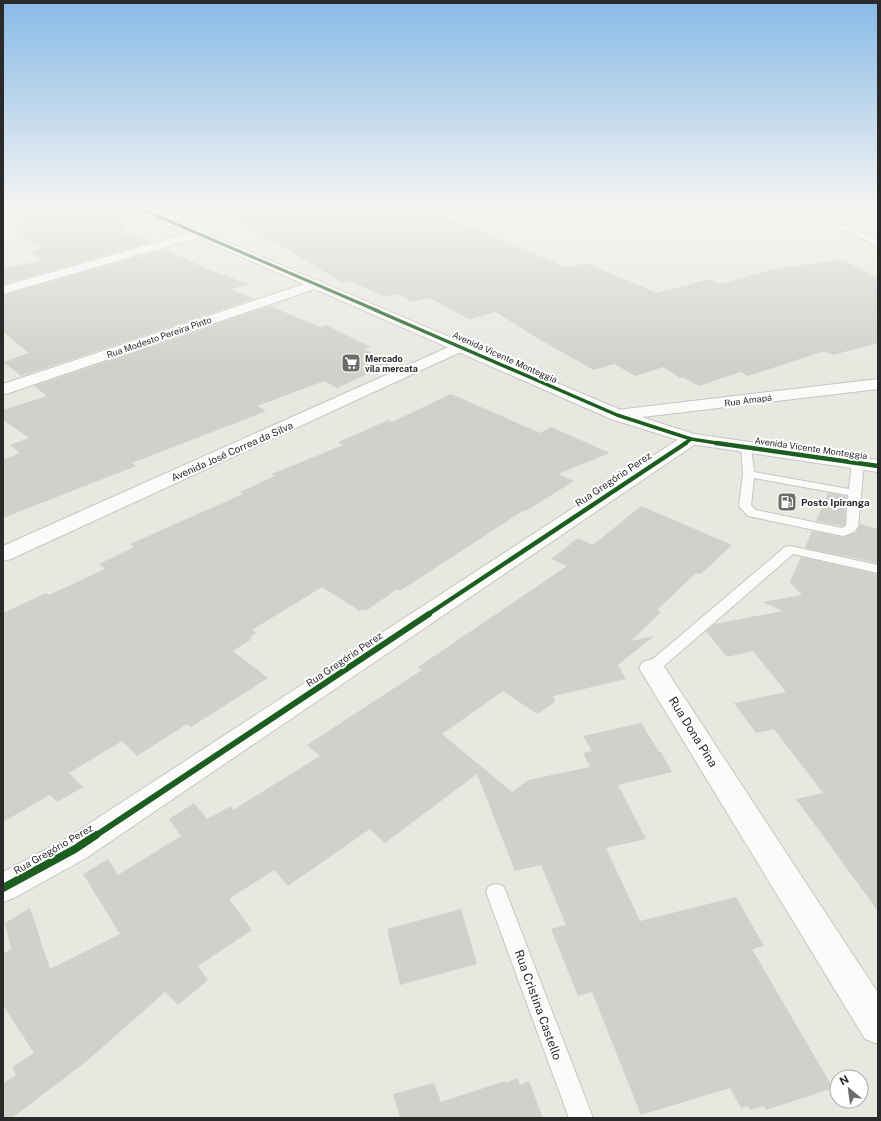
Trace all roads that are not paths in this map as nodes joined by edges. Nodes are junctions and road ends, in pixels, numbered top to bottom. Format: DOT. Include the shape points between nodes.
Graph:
graph roads {
  1 [pos="103,261"];
  2 [pos="263,261"];
  3 [pos="3,277"];
  4 [pos="316,284"];
  5 [pos="16,286"];
  6 [pos="3,290"];
  7 [pos="460,347"];
  8 [pos="878,384"];
  9 [pos="3,390"];
  10 [pos="617,415"];
  11 [pos="691,439"];
  12 [pos="746,447"];
  13 [pos="858,463"];
  14 [pos="878,466"];
  15 [pos="749,474"];
  16 [pos="854,493"];
  17 [pos="3,554"];
  18 [pos="878,569"];
  19 [pos="652,668"];
  20 [pos="3,888"];
  21 [pos="496,892"];
  22 [pos="878,1026"];
  23 [pos="581,1118"];
  1 -- 5 [label="street"];
  2 -- 4 [label="street, Avenida Vicente Monteggia"];
  3 -- 5 [label="street"];
  4 -- 7 [label="street, Avenida Vicente Monteggia"];
  4 -- 9 [label="street, Rua Modesto Pereira Pinto"];
  5 -- 6 [label="street"];
  7 -- 10 [label="street, Avenida Vicente Monteggia"];
  7 -- 17 [label="street, Avenida José Correa da Silva"];
  8 -- 10 [label="street, Rua Amapá"];
  10 -- 11 [label="street, Avenida Vicente Monteggia"];
  11 -- 12 [label="street, Avenida Vicente Monteggia"];
  11 -- 20 [label="street, Rua Gregório Perez" via="74,849"];
  12 -- 13 [label="street, Avenida Vicente Monteggia"];
  12 -- 15 [label="lane"];
  13 -- 14 [label="street, Avenida Vicente Monteggia"];
  13 -- 16 [label="lane"];
  15 -- 16 [label="lane"];
  15 -- 16 [label="lane" via="745,506 752,513 843,532 852,527"];
  18 -- 19 [label="lane, Rua Dona Pina" via="790,550"];
  19 -- 22 [label="street, Rua Dona Pina"];
  21 -- 23 [label="lane, Rua Cristina Castello"];
}
